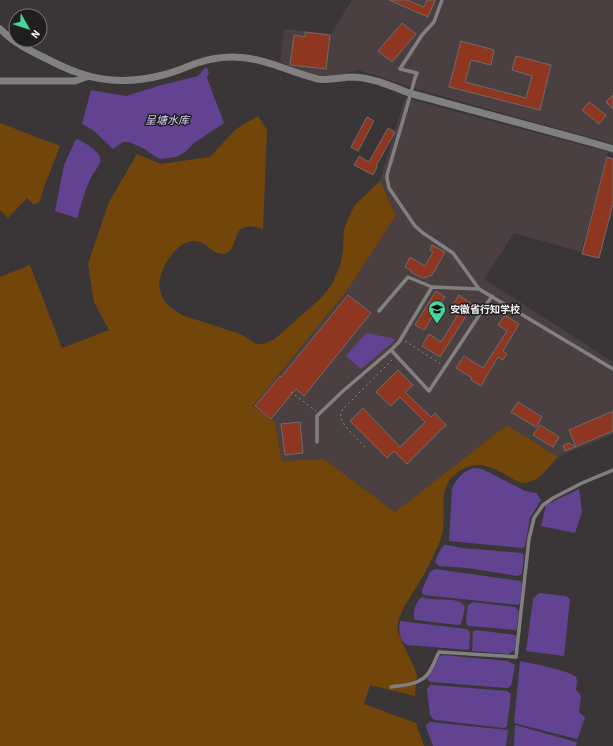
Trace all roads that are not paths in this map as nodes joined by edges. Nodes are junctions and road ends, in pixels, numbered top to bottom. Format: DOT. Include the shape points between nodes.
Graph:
graph roads {
  1 [pos="442,0"];
  2 [pos="0,29"];
  3 [pos="89,76"];
  4 [pos="0,81"];
  5 [pos="613,149"];
  6 [pos="432,287"];
  7 [pos="479,289"];
  8 [pos="492,296"];
  9 [pos="379,312"];
  10 [pos="391,350"];
  11 [pos="613,370"];
  12 [pos="317,442"];
  13 [pos="613,470"];
  14 [pos="391,687"];
  1 -- 7 [label="lane, bridge" via="434,22 422,35 400,69 417,73 387,175 388,185 415,226 453,253"];
  2 -- 3 [label="street" via="25,47"];
  3 -- 4 [label="street" via="75,81"];
  3 -- 5 [label="street" via="118,80 140,79 164,75 206,60 250,58 319,79 371,79 409,93"];
  6 -- 7 [label="lane"];
  6 -- 9 [label="lane" via="408,277"];
  6 -- 10 [label="lane" via="400,342"];
  7 -- 8 [label="lane"];
  8 -- 10 [label="lane" via="429,392"];
  8 -- 11 [label="lane"];
  10 -- 12 [label="lane" via="317,416"];
  13 -- 14 [label="lane" via="582,482 553,498 543,505 532,523 516,658 439,652 423,678"];
}
